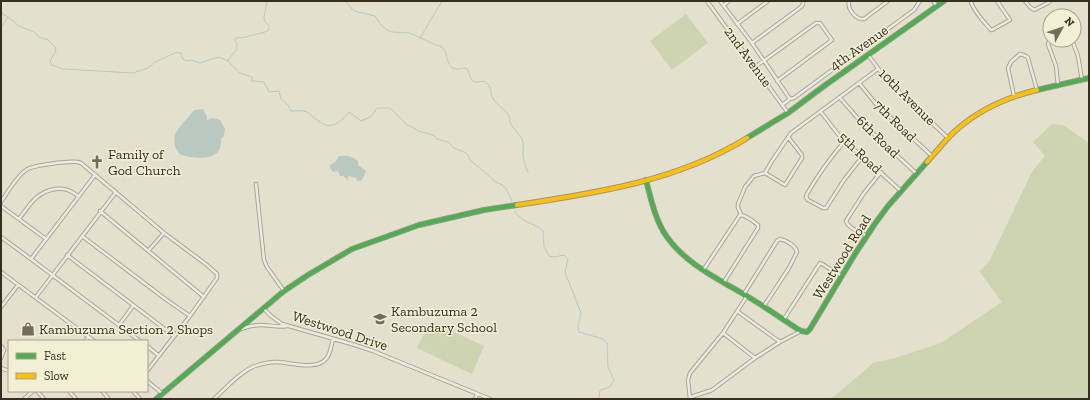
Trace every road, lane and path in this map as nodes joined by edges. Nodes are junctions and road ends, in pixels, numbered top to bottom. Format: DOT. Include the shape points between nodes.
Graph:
graph roads {
  1 [pos="707,1"];
  2 [pos="720,1"];
  3 [pos="730,1"];
  4 [pos="768,1"];
  5 [pos="803,1"];
  6 [pos="849,1"];
  7 [pos="888,1"];
  8 [pos="920,1"];
  9 [pos="933,1"];
  10 [pos="944,1"];
  11 [pos="971,1"];
  12 [pos="997,1"];
  13 [pos="1025,1"];
  14 [pos="1050,1"];
  15 [pos="724,5"];
  16 [pos="937,6"];
  17 [pos="737,24"];
  18 [pos="752,43"];
  19 [pos="1049,48"];
  20 [pos="1075,48"];
  21 [pos="868,55"];
  22 [pos="764,62"];
  23 [pos="755,67"];
  24 [pos="878,69"];
  25 [pos="1089,78"];
  26 [pos="1082,80"];
  27 [pos="777,81"];
  28 [pos="859,83"];
  29 [pos="1058,85"];
  30 [pos="1037,90"];
  31 [pos="1014,96"];
  32 [pos="840,98"];
  33 [pos="790,100"];
  34 [pos="782,105"];
  35 [pos="821,112"];
  36 [pos="788,113"];
  37 [pos="788,137"];
  38 [pos="948,138"];
  39 [pos="844,142"];
  40 [pos="862,157"];
  41 [pos="932,157"];
  42 [pos="880,172"];
  43 [pos="765,173"];
  44 [pos="917,174"];
  45 [pos="95,175"];
  46 [pos="646,180"];
  47 [pos="256,184"];
  48 [pos="901,191"];
  49 [pos="116,192"];
  50 [pos="78,196"];
  51 [pos="1,202"];
  52 [pos="1,206"];
  53 [pos="100,211"];
  54 [pos="741,214"];
  55 [pos="19,219"];
  56 [pos="164,233"];
  57 [pos="82,236"];
  58 [pos="867,236"];
  59 [pos="1,237"];
  60 [pos="46,239"];
  61 [pos="148,251"];
  62 [pos="66,256"];
  63 [pos="31,259"];
  64 [pos="704,269"];
  65 [pos="1,272"];
  66 [pos="52,276"];
  67 [pos="842,276"];
  68 [pos="724,282"];
  69 [pos="18,285"];
  70 [pos="284,291"];
  71 [pos="746,295"];
  72 [pos="36,297"];
  73 [pos="204,297"];
  74 [pos="133,306"];
  75 [pos="764,306"];
  76 [pos="1,307"];
  77 [pos="263,308"];
  78 [pos="737,311"];
  79 [pos="190,316"];
  80 [pos="784,320"];
  81 [pos="120,326"];
  82 [pos="288,326"];
  83 [pos="239,329"];
  84 [pos="801,331"];
  85 [pos="723,333"];
  86 [pos="174,336"];
  87 [pos="333,339"];
  88 [pos="87,340"];
  89 [pos="139,340"];
  90 [pos="780,342"];
  91 [pos="1,346"];
  92 [pos="148,347"];
  93 [pos="158,355"];
  94 [pos="1,358"];
  95 [pos="756,358"];
  96 [pos="148,370"];
  97 [pos="148,382"];
  98 [pos="32,392"];
  99 [pos="163,394"];
  100 [pos="477,394"];
  101 [pos="690,398"];
  102 [pos="24,399"];
  103 [pos="156,399"];
  104 [pos="214,399"];
  105 [pos="475,399"];
  106 [pos="490,399"];
  1 -- 23 [label="street, 2nd Avenue"];
  2 -- 15 [label="street"];
  3 -- 15 [label="street"];
  4 -- 17 [label="street"];
  5 -- 18 [label="street" via="801,7"];
  6 -- 7 [label="street" via="850,10 861,20"];
  8 -- 33 [label="street" via="908,14"];
  9 -- 16 [label="street"];
  10 -- 16 [label="street, 4th Avenue"];
  11 -- 12 [label="street" via="992,30 1010,20"];
  13 -- 14 [label="street" via="1034,10"];
  15 -- 17 [label="street"];
  16 -- 21 [label="street, 4th Avenue"];
  17 -- 18 [label="street"];
  18 -- 22 [label="street"];
  19 -- 29 [label="street" via="1056,66"];
  20 -- 26 [label="street"];
  21 -- 24 [label="street, 10th Avenue"];
  21 -- 36 [label="street, 4th Avenue"];
  22 -- 23 [label="street"];
  22 -- 27 [label="street"];
  22 -- 27 [label="street" via="816,23 820,23 832,40"];
  23 -- 34 [label="street, 2nd Avenue"];
  24 -- 28 [label="street"];
  24 -- 38 [label="street, 10th Avenue"];
  25 -- 26 [label="street, Westwood Road"];
  26 -- 29 [label="street, Westwood Road"];
  27 -- 33 [label="street"];
  28 -- 32 [label="street"];
  28 -- 41 [label="street, 7th Road" via="876,104"];
  29 -- 30 [label="street, Westwood Road"];
  30 -- 31 [label="street, Westwood Road"];
  30 -- 31 [label="street" via="1028,58 1020,54 1008,68"];
  31 -- 38 [label="street, Westwood Road" via="977,114"];
  32 -- 35 [label="street"];
  32 -- 44 [label="street, 6th Road" via="862,123"];
  33 -- 34 [label="street"];
  34 -- 36 [label="street, 2nd Avenue"];
  35 -- 37 [label="street"];
  35 -- 39 [label="street, 5th Road"];
  36 -- 46 [label="street, 4th Avenue" via="711,158"];
  37 -- 43 [label="street"];
  37 -- 43 [label="street" via="802,155 801,161 785,185"];
  38 -- 41 [label="street, Westwood Road"];
  39 -- 40 [label="street, 5th Road"];
  39 -- 40 [label="street" via="820,173 806,197 808,200 826,208"];
  40 -- 42 [label="street, 5th Road"];
  41 -- 44 [label="street, Westwood Road"];
  42 -- 48 [label="street, 5th Road"];
  42 -- 58 [label="street" via="846,221 847,225"];
  43 -- 54 [label="street" via="754,176 745,187 738,204"];
  44 -- 48 [label="street, Westwood Road"];
  45 -- 49 [label="street"];
  45 -- 50 [label="street"];
  45 -- 51 [label="street" via="78,162 30,168 23,173"];
  46 -- 64 [label="street" via="654,210 667,236 681,252"];
  46 -- 70 [label="street, 4th Avenue" via="601,192 484,210 419,225 352,249"];
  47 -- 70 [label="street" via="264,260"];
  48 -- 58 [label="street, Westwood Road"];
  49 -- 53 [label="street"];
  49 -- 56 [label="street"];
  50 -- 55 [label="street" via="65,188 42,193"];
  50 -- 60 [label="street"];
  52 -- 55 [label="street"];
  53 -- 57 [label="street"];
  53 -- 61 [label="street"];
  54 -- 64 [label="street"];
  54 -- 68 [label="street" via="758,227"];
  55 -- 60 [label="street"];
  56 -- 61 [label="street"];
  56 -- 73 [label="street" via="217,274"];
  57 -- 62 [label="street"];
  57 -- 79 [label="street"];
  58 -- 67 [label="street, Westwood Road"];
  59 -- 63 [label="street"];
  60 -- 63 [label="street"];
  61 -- 73 [label="street"];
  62 -- 66 [label="street"];
  62 -- 74 [label="street"];
  63 -- 66 [label="street"];
  64 -- 68 [label="street"];
  65 -- 69 [label="street"];
  66 -- 72 [label="street"];
  66 -- 81 [label="street"];
  67 -- 80 [label="street" via="820,263"];
  67 -- 84 [label="street, Westwood Road" via="810,329"];
  68 -- 71 [label="street"];
  69 -- 72 [label="street"];
  69 -- 76 [label="street"];
  70 -- 77 [label="street, 4th Avenue"];
  71 -- 75 [label="street"];
  71 -- 75 [label="street" via="777,241 783,240 798,251"];
  71 -- 78 [label="street"];
  72 -- 88 [label="street"];
  73 -- 79 [label="street"];
  74 -- 81 [label="street"];
  74 -- 86 [label="street"];
  75 -- 80 [label="street"];
  77 -- 82 [label="street, Westwood Drive" via="278,322"];
  77 -- 83 [label="street"];
  78 -- 85 [label="street"];
  78 -- 90 [label="street"];
  79 -- 86 [label="street"];
  80 -- 84 [label="street"];
  81 -- 89 [label="street"];
  82 -- 83 [label="street" via="259,325"];
  82 -- 87 [label="street, Westwood Drive"];
  83 -- 99 [label="street"];
  84 -- 90 [label="street"];
  85 -- 95 [label="street"];
  85 -- 101 [label="street" via="690,373"];
  86 -- 93 [label="street"];
  87 -- 100 [label="street, Westwood Drive" via="373,351"];
  87 -- 104 [label="street" via="324,362 312,365 274,362 256,366 244,372"];
  90 -- 95 [label="street"];
  91 -- 94 [label="street" via="4,350"];
  92 -- 93 [label="street"];
  93 -- 96 [label="street"];
  95 -- 101 [label="street" via="712,390"];
  97 -- 99 [label="street"];
  98 -- 102 [label="street"];
  99 -- 103 [label="street"];
  100 -- 105 [label="street"];
  100 -- 106 [label="street, Westwood Drive"];
}
